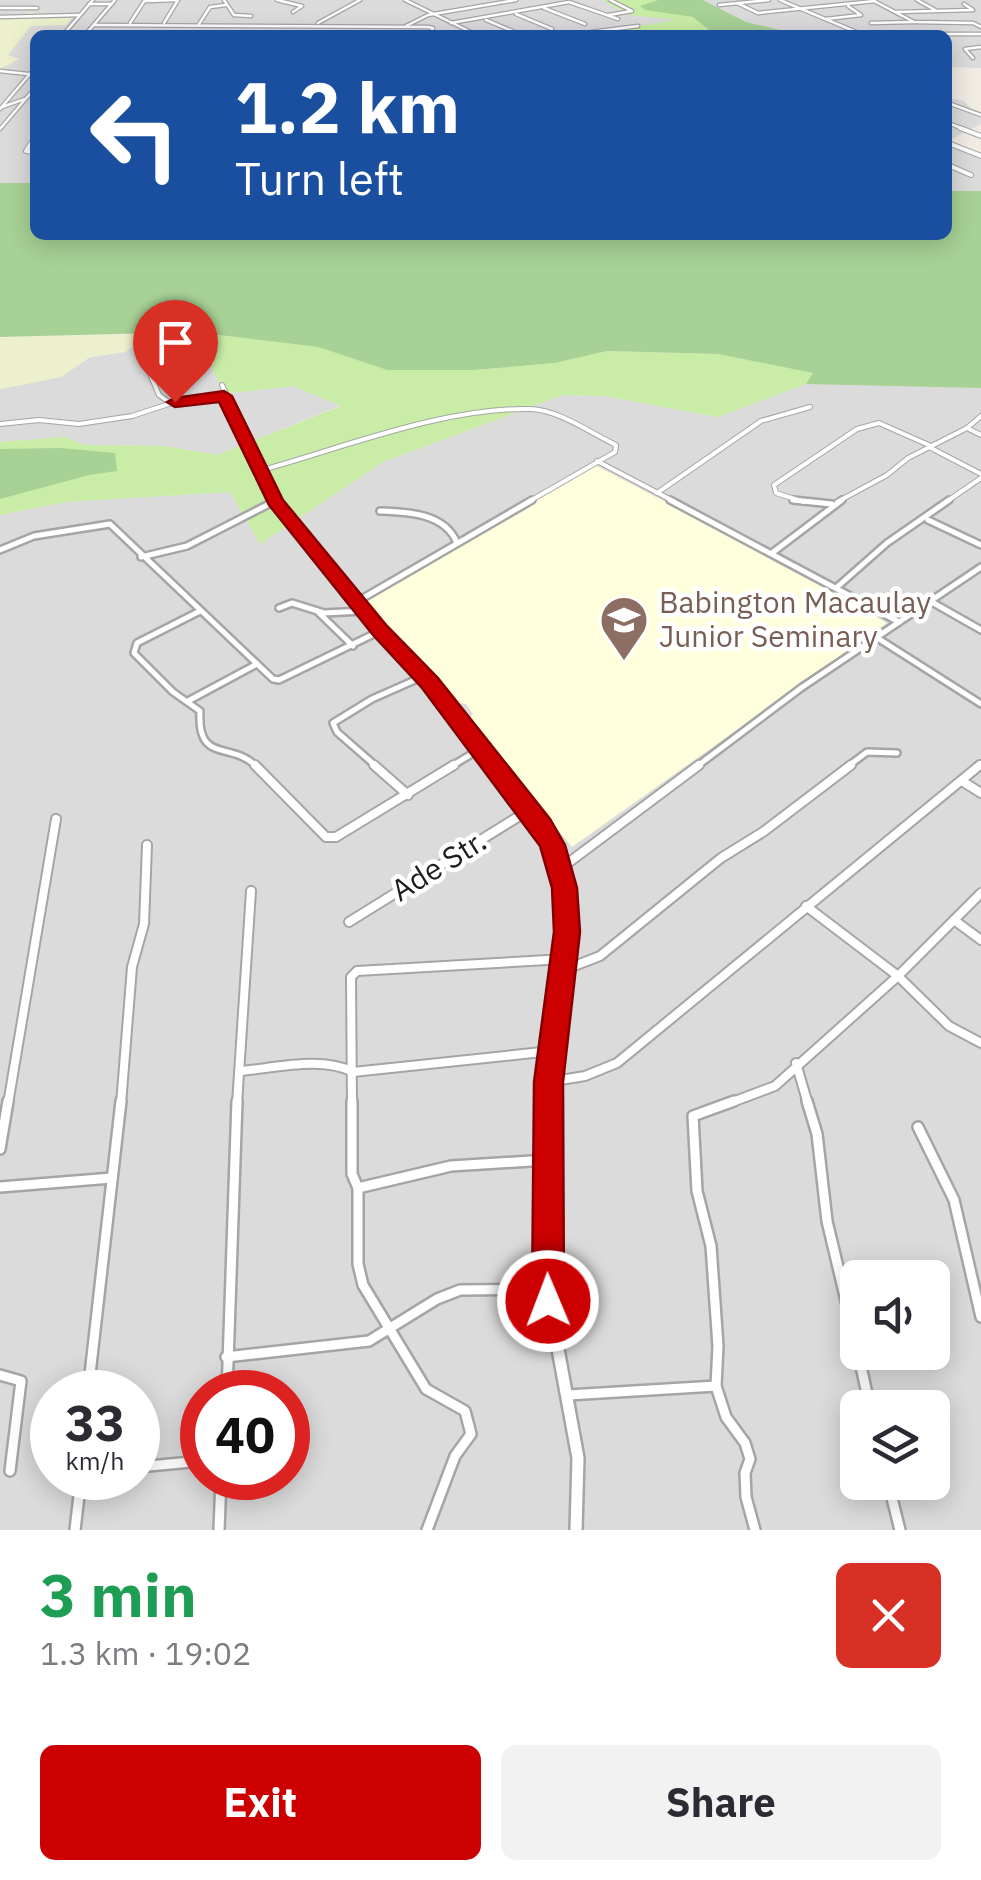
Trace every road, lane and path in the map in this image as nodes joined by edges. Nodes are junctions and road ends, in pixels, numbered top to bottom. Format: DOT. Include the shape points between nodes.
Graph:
graph roads {
  1 [pos="145,0"];
  2 [pos="178,0"];
  3 [pos="277,0"];
  4 [pos="360,0"];
  5 [pos="405,0"];
  6 [pos="478,0"];
  7 [pos="580,0"];
  8 [pos="610,0"];
  9 [pos="770,0"];
  10 [pos="780,0"];
  11 [pos="917,0"];
  12 [pos="512,1"];
  13 [pos="754,1"];
  14 [pos="874,1"];
  15 [pos="91,2"];
  16 [pos="114,2"];
  17 [pos="225,2"];
  18 [pos="569,2"];
  19 [pos="737,3"];
  20 [pos="490,4"];
  21 [pos="964,4"];
  22 [pos="846,5"];
  23 [pos="719,6"];
  24 [pos="543,7"];
  25 [pos="0,8"];
  26 [pos="37,8"];
  27 [pos="530,10"];
  28 [pos="799,10"];
  29 [pos="934,11"];
  30 [pos="294,12"];
  31 [pos="895,12"];
  32 [pos="513,13"];
  33 [pos="432,14"];
  34 [pos="80,16"];
  35 [pos="251,16"];
  36 [pos="607,16"];
  37 [pos="0,18"];
  38 [pos="484,19"];
  39 [pos="618,19"];
  40 [pos="822,20"];
  41 [pos="914,22"];
  42 [pos="130,23"];
  43 [pos="871,23"];
  44 [pos="97,24"];
  45 [pos="163,24"];
  46 [pos="200,24"];
  47 [pos="451,24"];
  48 [pos="584,24"];
  49 [pos="979,24"];
  50 [pos="250,25"];
  51 [pos="317,25"];
  52 [pos="287,26"];
  53 [pos="359,26"];
  54 [pos="397,26"];
  55 [pos="405,26"];
  56 [pos="638,26"];
  57 [pos="552,29"];
  58 [pos="67,30"];
  59 [pos="92,30"];
  60 [pos="246,30"];
  61 [pos="285,30"];
  62 [pos="318,30"];
  63 [pos="357,30"];
  64 [pos="395,30"];
  65 [pos="432,30"];
  66 [pos="465,30"];
  67 [pos="510,30"];
  68 [pos="607,30"];
  69 [pos="851,30"];
  70 [pos="952,34"];
  71 [pos="981,34"];
  72 [pos="981,46"];
  73 [pos="973,58"];
  74 [pos="0,71"];
  75 [pos="30,74"];
  76 [pos="30,94"];
  77 [pos="25,99"];
  78 [pos="952,104"];
  79 [pos="3,106"];
  80 [pos="981,115"];
  81 [pos="952,125"];
  82 [pos="0,129"];
  83 [pos="981,136"];
  84 [pos="952,145"];
  85 [pos="981,156"];
  86 [pos="952,167"];
  87 [pos="971,175"];
  88 [pos="163,348"];
  89 [pos="222,385"];
  90 [pos="224,396"];
  91 [pos="171,404"];
  92 [pos="810,406"];
  93 [pos="981,416"];
  94 [pos="0,424"];
  95 [pos="967,428"];
  96 [pos="981,435"];
  97 [pos="930,447"];
  98 [pos="598,461"];
  99 [pos="262,470"];
  100 [pos="981,476"];
  101 [pos="656,494"];
  102 [pos="275,502"];
  103 [pos="833,505"];
  104 [pos="380,511"];
  105 [pos="928,520"];
  106 [pos="457,543"];
  107 [pos="981,545"];
  108 [pos="0,550"];
  109 [pos="772,553"];
  110 [pos="141,557"];
  111 [pos="980,569"];
  112 [pos="836,588"];
  113 [pos="358,601"];
  114 [pos="930,601"];
  115 [pos="280,608"];
  116 [pos="316,610"];
  117 [pos="364,610"];
  118 [pos="200,611"];
  119 [pos="898,622"];
  120 [pos="981,630"];
  121 [pos="380,631"];
  122 [pos="879,639"];
  123 [pos="389,641"];
  124 [pos="364,642"];
  125 [pos="352,646"];
  126 [pos="257,664"];
  127 [pos="424,676"];
  128 [pos="188,701"];
  129 [pos="981,704"];
  130 [pos="456,719"];
  131 [pos="480,749"];
  132 [pos="898,753"];
  133 [pos="981,764"];
  134 [pos="962,781"];
  135 [pos="981,792"];
  136 [pos="408,794"];
  137 [pos="529,810"];
  138 [pos="56,818"];
  139 [pos="147,845"];
  140 [pos="560,869"];
  141 [pos="250,891"];
  142 [pos="981,893"];
  143 [pos="806,906"];
  144 [pos="954,920"];
  145 [pos="349,922"];
  146 [pos="981,940"];
  147 [pos="565,964"];
  148 [pos="898,976"];
  149 [pos="981,1043"];
  150 [pos="552,1052"];
  151 [pos="796,1064"];
  152 [pos="242,1071"];
  153 [pos="353,1072"];
  154 [pos="548,1082"];
  155 [pos="918,1126"];
  156 [pos="1,1142"];
  157 [pos="548,1160"];
  158 [pos="112,1178"];
  159 [pos="0,1186"];
  160 [pos="358,1188"];
  161 [pos="840,1273"];
  162 [pos="547,1289"];
  163 [pos="978,1295"];
  164 [pos="981,1318"];
  165 [pos="388,1328"];
  166 [pos="226,1357"];
  167 [pos="90,1370"];
  168 [pos="226,1370"];
  169 [pos="0,1375"];
  170 [pos="716,1386"];
  171 [pos="567,1396"];
  172 [pos="10,1471"];
  173 [pos="78,1500"];
  174 [pos="220,1500"];
  175 [pos="892,1500"];
  176 [pos="74,1530"];
  177 [pos="219,1530"];
  178 [pos="427,1530"];
  179 [pos="576,1530"];
  180 [pos="756,1530"];
  181 [pos="900,1530"];
  1 -- 2 [label="street"];
  1 -- 42 [label="street"];
  2 -- 45 [label="street"];
  3 -- 30 [label="street" via="301,4"];
  4 -- 51 [label="street"];
  5 -- 33 [label="street"];
  6 -- 20 [label="street"];
  7 -- 18 [label="street"];
  8 -- 36 [label="street" via="632,11"];
  9 -- 13 [label="street"];
  10 -- 28 [label="street"];
  11 -- 29 [label="street"];
  12 -- 20 [label="street"];
  12 -- 27 [label="street"];
  13 -- 19 [label="street"];
  14 -- 22 [label="street"];
  14 -- 31 [label="street"];
  15 -- 16 [label="street"];
  15 -- 34 [label="street"];
  16 -- 44 [label="street"];
  17 -- 35 [label="street" via="234,15"];
  17 -- 46 [label="street" via="210,7"];
  18 -- 24 [label="street"];
  18 -- 36 [label="street"];
  19 -- 23 [label="street"];
  19 -- 28 [label="street" via="758,14"];
  20 -- 33 [label="street"];
  21 -- 29 [label="street" via="973,10"];
  22 -- 28 [label="street"];
  22 -- 40 [label="street" via="862,15"];
  24 -- 27 [label="street"];
  24 -- 48 [label="street"];
  25 -- 26 [label="street"];
  27 -- 32 [label="street"];
  28 -- 40 [label="street"];
  29 -- 31 [label="street"];
  31 -- 41 [label="street"];
  32 -- 38 [label="street"];
  32 -- 57 [label="street"];
  33 -- 47 [label="street"];
  33 -- 55 [label="street"];
  34 -- 37 [label="street"];
  34 -- 58 [label="street"];
  36 -- 39 [label="street"];
  38 -- 47 [label="street"];
  38 -- 67 [label="street"];
  40 -- 69 [label="street"];
  41 -- 43 [label="street"];
  41 -- 49 [label="street"];
  42 -- 44 [label="street"];
  42 -- 45 [label="street"];
  44 -- 59 [label="street"];
  45 -- 46 [label="street"];
  46 -- 50 [label="street"];
  47 -- 66 [label="street"];
  50 -- 52 [label="street"];
  50 -- 60 [label="street"];
  51 -- 52 [label="street"];
  51 -- 53 [label="street"];
  51 -- 62 [label="street"];
  52 -- 61 [label="street"];
  53 -- 54 [label="street"];
  53 -- 63 [label="street"];
  54 -- 55 [label="street"];
  54 -- 64 [label="street"];
  55 -- 65 [label="street"];
  56 -- 68 [label="street"];
  70 -- 71 [label="street"];
  72 -- 73 [label="street" via="965,49"];
  74 -- 75 [label="street"];
  75 -- 79 [label="street"];
  76 -- 77 [label="street"];
  77 -- 79 [label="street"];
  77 -- 82 [label="street"];
  78 -- 80 [label="street"];
  81 -- 83 [label="street"];
  84 -- 85 [label="street"];
  86 -- 87 [label="street"];
  88 -- 91 [label="street" via="148,349 143,357 159,396"];
  89 -- 90 [label="street"];
  90 -- 91 [label="street"];
  90 -- 99 [label="street"];
  91 -- 94 [label="street" via="80,424"];
  92 -- 101 [label="street" via="761,420"];
  93 -- 95 [label="street"];
  95 -- 96 [label="street"];
  95 -- 97 [label="street"];
  97 -- 100 [label="street"];
  97 -- 103 [label="street"];
  97 -- 103 [label="street" via="879,423 857,430 774,485 776,493 798,502"];
  98 -- 99 [label="street" via="616,445 533,409 450,418"];
  98 -- 101 [label="street"];
  98 -- 106 [label="street"];
  99 -- 102 [label="street"];
  100 -- 105 [label="street"];
  101 -- 109 [label="street"];
  102 -- 110 [label="street" via="188,546"];
  102 -- 113 [label="street"];
  103 -- 109 [label="street"];
  104 -- 106 [label="street" via="416,512 452,531"];
  105 -- 107 [label="street"];
  105 -- 112 [label="street" via="863,560"];
  106 -- 113 [label="street"];
  108 -- 110 [label="street" via="105,522"];
  109 -- 112 [label="street"];
  110 -- 118 [label="street"];
  111 -- 114 [label="street"];
  112 -- 119 [label="street"];
  113 -- 117 [label="street"];
  114 -- 119 [label="street"];
  114 -- 120 [label="street"];
  115 -- 116 [label="street" via="292,603"];
  116 -- 117 [label="street"];
  116 -- 125 [label="street"];
  117 -- 121 [label="street"];
  118 -- 126 [label="street"];
  118 -- 128 [label="street" via="133,648"];
  119 -- 122 [label="street"];
  121 -- 123 [label="street"];
  121 -- 124 [label="street"];
  122 -- 129 [label="street"];
  122 -- 140 [label="street" via="802,688"];
  123 -- 124 [label="street"];
  123 -- 127 [label="street"];
  124 -- 125 [label="street"];
  125 -- 126 [label="street" via="284,680"];
  126 -- 128 [label="street"];
  127 -- 130 [label="street"];
  127 -- 136 [label="street" via="334,723"];
  128 -- 136 [label="street" via="200,710 199,732 209,746 244,756 326,837"];
  130 -- 131 [label="street"];
  131 -- 136 [label="street"];
  131 -- 137 [label="street"];
  132 -- 147 [label="street" via="867,752 600,956"];
  133 -- 134 [label="street"];
  134 -- 135 [label="street"];
  134 -- 143 [label="street"];
  137 -- 140 [label="street"];
  137 -- 145 [label="street, Ade Str."];
  138 -- 156 [label="street"];
  139 -- 158 [label="street" via="144,924 132,967"];
  140 -- 147 [label="street"];
  141 -- 152 [label="street"];
  142 -- 144 [label="street"];
  143 -- 148 [label="street"];
  143 -- 154 [label="street" via="617,1063"];
  144 -- 146 [label="street"];
  144 -- 148 [label="street"];
  147 -- 150 [label="street"];
  147 -- 153 [label="street" via="353,974"];
  148 -- 149 [label="street" via="950,1026"];
  148 -- 151 [label="street"];
  150 -- 153 [label="street"];
  150 -- 154 [label="street"];
  151 -- 161 [label="street" via="817,1134"];
  151 -- 170 [label="street" via="764,1092 693,1116 697,1191 711,1246"];
  152 -- 153 [label="street" via="318,1065"];
  152 -- 166 [label="street"];
  153 -- 160 [label="street" via="352,1174"];
  154 -- 157 [label="street"];
  155 -- 163 [label="street" via="954,1200"];
  157 -- 160 [label="street" via="414,1172"];
  157 -- 162 [label="street"];
  158 -- 159 [label="street"];
  158 -- 167 [label="street"];
  160 -- 165 [label="street" via="358,1264"];
  162 -- 165 [label="street" via="460,1290"];
  162 -- 171 [label="street"];
  163 -- 164 [label="street"];
  165 -- 166 [label="street" via="369,1341"];
  165 -- 178 [label="street" via="426,1389 465,1411 471,1434 455,1456"];
  166 -- 168 [label="street"];
  169 -- 172 [label="street" via="21,1381"];
  170 -- 171 [label="street"];
  170 -- 180 [label="street" via="750,1459 746,1497"];
  171 -- 179 [label="street" via="578,1458"];
  173 -- 176 [label="street"];
  174 -- 177 [label="street"];
  175 -- 181 [label="street"];
}
